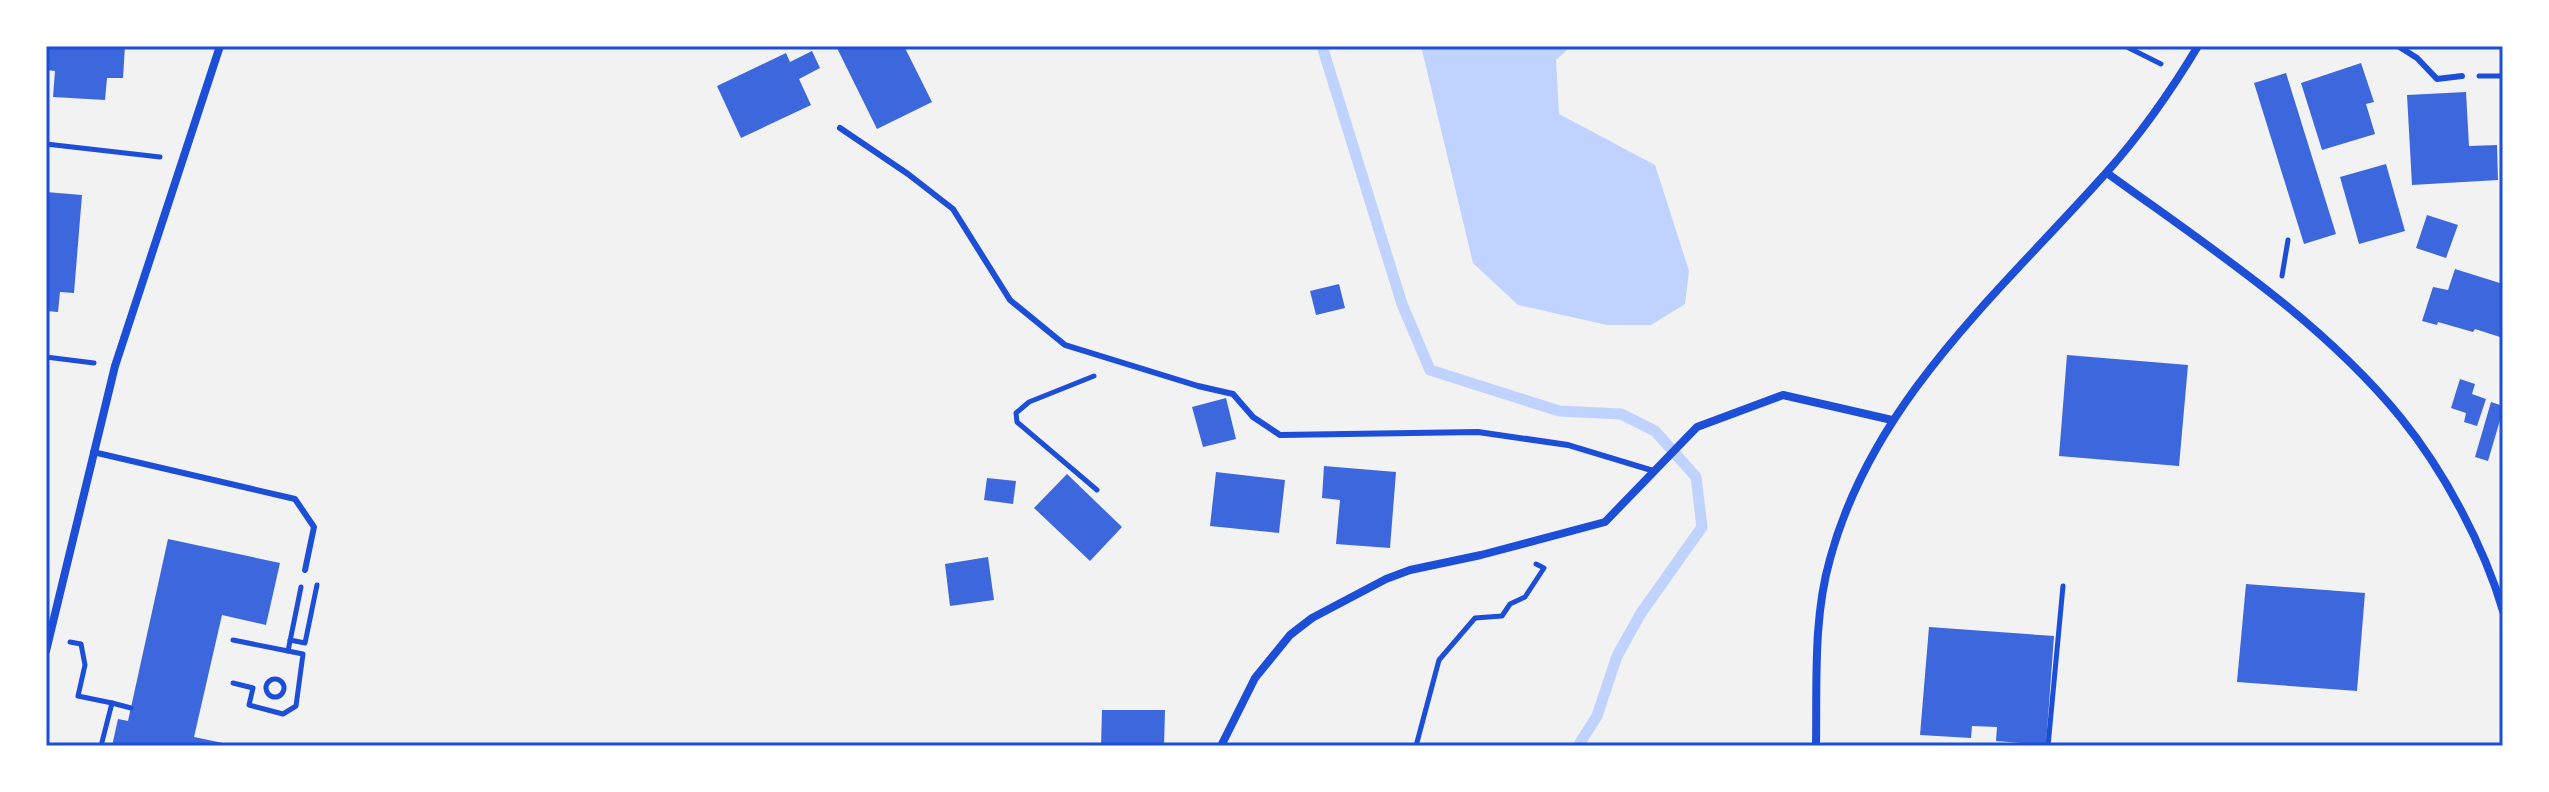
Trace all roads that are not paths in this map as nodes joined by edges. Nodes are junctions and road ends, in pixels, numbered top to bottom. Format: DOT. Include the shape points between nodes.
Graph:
graph roads {
  1 [pos="220,46"];
  2 [pos="2198,46"];
  3 [pos="2398,46"];
  4 [pos="2462,76"];
  5 [pos="840,128"];
  6 [pos="2107,173"];
  7 [pos="1892,420"];
  8 [pos="93,452"];
  9 [pos="1654,471"];
  10 [pos="304,574"];
  11 [pos="2503,611"];
  12 [pos="46,651"];
  13 [pos="1221,746"];
  14 [pos="1816,746"];
  1 -- 8 [label="street" via="115,366"];
  2 -- 6 [label="street" via="2154,115"];
  3 -- 4 [label="lane" via="2437,79"];
  5 -- 9 [label="lane" via="953,209 1010,300 1065,345 1233,394 1253,417 1280,435 1478,432 1568,445"];
  6 -- 7 [label="street" via="1982,306"];
  6 -- 11 [label="street" via="2278,300 2329,343 2401,418 2450,491 2491,569"];
  7 -- 9 [label="street" via="1783,395 1697,427"];
  7 -- 14 [label="street" via="1840,524 1829,563 1819,638"];
  8 -- 10 [label="lane" via="295,499 314,527"];
  8 -- 12 [label="street"];
  9 -- 13 [label="street" via="1605,522 1410,570 1312,618 1290,635 1255,678"];
}
